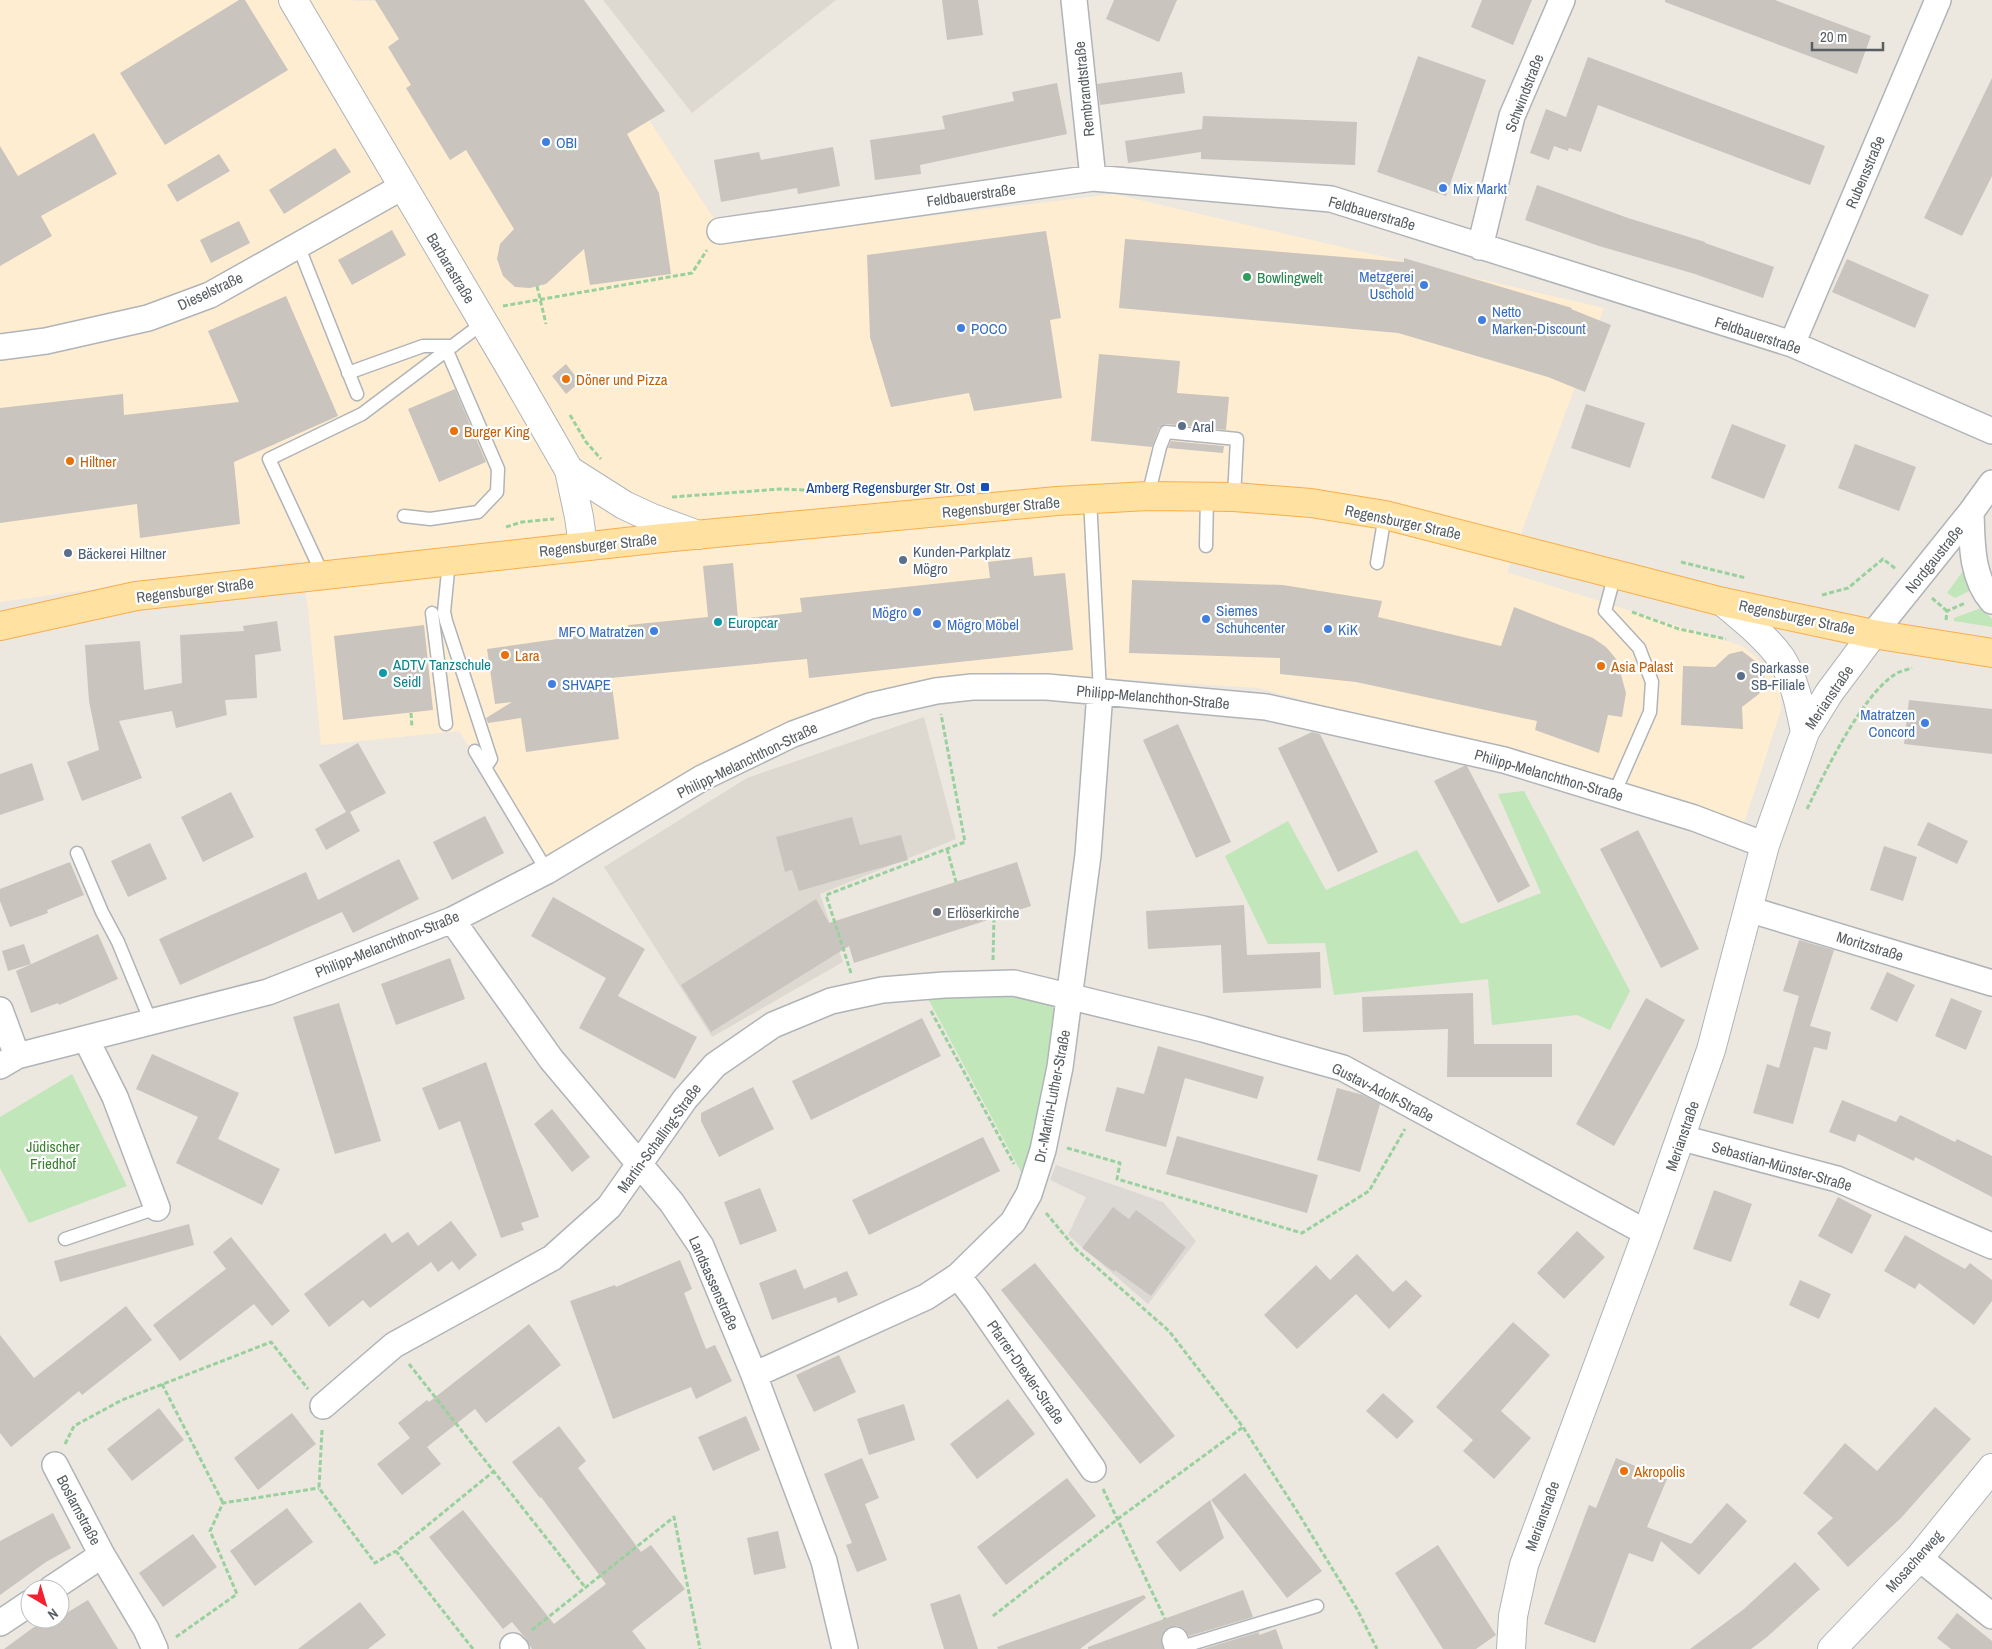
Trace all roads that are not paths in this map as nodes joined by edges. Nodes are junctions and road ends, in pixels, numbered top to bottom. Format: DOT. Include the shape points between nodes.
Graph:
graph roads {
  1 [pos="293,0"];
  2 [pos="1074,0"];
  3 [pos="1562,0"];
  4 [pos="1938,0"];
  5 [pos="1093,178"];
  6 [pos="402,187"];
  7 [pos="720,231"];
  8 [pos="298,245"];
  9 [pos="1480,246"];
  10 [pos="493,314"];
  11 [pos="1792,344"];
  12 [pos="0,347"];
  13 [pos="450,348"];
  14 [pos="348,373"];
  15 [pos="357,394"];
  16 [pos="1992,432"];
  17 [pos="569,470"];
  18 [pos="1992,483"];
  19 [pos="1148,496"];
  20 [pos="1207,497"];
  21 [pos="1234,497"];
  22 [pos="1090,499"];
  23 [pos="1972,512"];
  24 [pos="1385,515"];
  25 [pos="404,516"];
  26 [pos="698,535"];
  27 [pos="583,546"];
  28 [pos="1206,546"];
  29 [pos="448,561"];
  30 [pos="1377,563"];
  31 [pos="1615,574"];
  32 [pos="323,575"];
  33 [pos="1992,601"];
  34 [pos="1722,602"];
  35 [pos="432,613"];
  36 [pos="0,626"];
  37 [pos="1873,634"];
  38 [pos="1992,653"];
  39 [pos="1100,692"];
  40 [pos="446,724"];
  41 [pos="1805,732"];
  42 [pos="475,751"];
  43 [pos="485,768"];
  44 [pos="1614,794"];
  45 [pos="1765,845"];
  46 [pos="77,853"];
  47 [pos="547,871"];
  48 [pos="1748,909"];
  49 [pos="452,920"];
  50 [pos="1992,983"];
  51 [pos="1069,995"];
  52 [pos="0,1010"];
  53 [pos="151,1022"];
  54 [pos="86,1039"];
  55 [pos="9,1061"];
  56 [pos="1682,1138"];
  57 [pos="639,1164"];
  58 [pos="157,1208"];
  59 [pos="1647,1233"];
  60 [pos="65,1239"];
  61 [pos="1992,1246"];
  62 [pos="958,1276"];
  63 [pos="754,1375"];
  64 [pos="322,1406"];
  65 [pos="55,1465"];
  66 [pos="1992,1468"];
  67 [pos="1093,1469"];
  68 [pos="102,1555"];
  69 [pos="1919,1558"];
  70 [pos="66,1579"];
  71 [pos="1317,1606"];
  72 [pos="20,1610"];
  73 [pos="1992,1616"];
  74 [pos="0,1623"];
  75 [pos="164,1644"];
  76 [pos="1177,1646"];
  77 [pos="845,1649"];
  78 [pos="1512,1649"];
  79 [pos="1832,1649"];
  1 -- 6 [label="street, Barbarastraße"];
  2 -- 5 [label="street, Rembrandtstraße"];
  3 -- 9 [label="street, Schwindstraße" via="1512,116"];
  4 -- 11 [label="street, Rubensstraße"];
  5 -- 7 [label="street, Feldbauerstraße"];
  5 -- 9 [label="street, Feldbauerstraße" via="1331,199"];
  6 -- 8 [label="street, Dieselstraße"];
  6 -- 10 [label="street, Barbarastraße"];
  8 -- 12 [label="street, Dieselstraße" via="210,295 148,318 46,341"];
  8 -- 14 [label="lane"];
  9 -- 11 [label="street, Feldbauerstraße"];
  10 -- 13 [label="lane"];
  10 -- 17 [label="street, Barbarastraße"];
  11 -- 16 [label="street, Feldbauerstraße"];
  13 -- 14 [label="lane" via="423,346"];
  13 -- 25 [label="lane" via="498,469 497,492 478,512 430,519"];
  13 -- 32 [label="lane" via="362,414 269,459"];
  14 -- 15 [label="lane"];
  17 -- 26 [label="street" via="624,505"];
  17 -- 27 [label="street, Barbarastraße"];
  18 -- 23 [label="street, Nordgaustraße"];
  19 -- 20 [label="main road, Regensburger Straße"];
  19 -- 21 [label="lane" via="1166,432 1237,439"];
  19 -- 22 [label="main road, Regensburger Straße"];
  20 -- 21 [label="main road, Regensburger Straße"];
  20 -- 28 [label="lane"];
  21 -- 24 [label="main road, Regensburger Straße" via="1311,503"];
  22 -- 26 [label="main road, Regensburger Straße"];
  22 -- 39 [label="lane"];
  23 -- 33 [label="street" via="1976,568 1985,593"];
  23 -- 37 [label="street, Nordgaustraße"];
  24 -- 30 [label="lane"];
  24 -- 31 [label="main road, Regensburger Straße"];
  26 -- 27 [label="main road, Regensburger Straße"];
  27 -- 29 [label="main road, Regensburger Straße"];
  29 -- 32 [label="main road, Regensburger Straße"];
  29 -- 43 [label="lane" via="444,612 491,759"];
  31 -- 34 [label="main road, Regensburger Straße"];
  31 -- 44 [label="lane" via="1605,611 1639,648 1652,682 1650,712"];
  32 -- 36 [label="main road, Regensburger Straße" via="136,596"];
  34 -- 37 [label="main road, Regensburger Straße"];
  34 -- 41 [label="street" via="1760,633 1781,659 1795,688"];
  35 -- 40 [label="lane"];
  37 -- 38 [label="main road, Regensburger Straße"];
  37 -- 41 [label="street, Merianstraße" via="1829,693"];
  39 -- 44 [label="street, Philipp-Melanchthon-Straße" via="1266,707 1504,760"];
  39 -- 47 [label="street, Philipp-Melanchthon-Straße" via="1047,687 972,687 936,691 870,706 793,734 702,778"];
  39 -- 51 [label="street, Dr.-Martin-Luther-Straße" via="1088,855"];
  41 -- 45 [label="street, Merianstraße"];
  42 -- 43 [label="lane"];
  43 -- 47 [label="lane"];
  44 -- 45 [label="street, Philipp-Melanchthon-Straße" via="1694,818"];
  45 -- 48 [label="street, Merianstraße"];
  46 -- 53 [label="lane"];
  47 -- 49 [label="street, Philipp-Melanchthon-Straße"];
  48 -- 50 [label="street, Moritzstraße"];
  48 -- 56 [label="street, Merianstraße" via="1711,1050"];
  49 -- 53 [label="street, Philipp-Melanchthon-Straße" via="268,992"];
  49 -- 57 [label="street, Landsassenstraße" via="551,1059"];
  51 -- 57 [label="street, Martin-Schalling-Straße" via="1014,983 992,983 882,990 831,1001 774,1025 715,1066 684,1099"];
  51 -- 59 [label="street, Gustav-Adolf-Straße" via="1343,1068"];
  51 -- 62 [label="street, Dr.-Martin-Luther-Straße" via="1060,1067 1045,1142 1030,1194 1013,1222"];
  52 -- 55 [label="street, Philipp-Melanchthon-Straße"];
  53 -- 54 [label="street, Philipp-Melanchthon-Straße"];
  54 -- 55 [label="street, Philipp-Melanchthon-Straße"];
  54 -- 58 [label="street" via="115,1097"];
  56 -- 59 [label="street, Merianstraße"];
  56 -- 61 [label="street, Sebastian-Münster-Straße" via="1837,1179"];
  57 -- 63 [label="street, Landsassenstraße" via="672,1203 701,1246"];
  57 -- 64 [label="street, Martin-Schalling-Straße" via="609,1206 552,1258 394,1344"];
  58 -- 60 [label="lane"];
  59 -- 78 [label="street, Merianstraße" via="1524,1565 1513,1616"];
  62 -- 63 [label="street, Dr.-Martin-Luther-Straße" via="926,1297"];
  62 -- 67 [label="street, Pfarrer-Drexler-Straße"];
  63 -- 77 [label="street, Landsassenstraße" via="824,1561"];
  65 -- 68 [label="street, Boslarnstraße"];
  66 -- 69 [label="street, Mosacherweg"];
  68 -- 70 [label="street, Boslarnstraße"];
  68 -- 75 [label="street, Boslarnstraße" via="146,1628"];
  69 -- 73 [label="street"];
  69 -- 79 [label="street, Mosacherweg"];
  71 -- 76 [label="lane"];
  72 -- 74 [label="street"];
}
